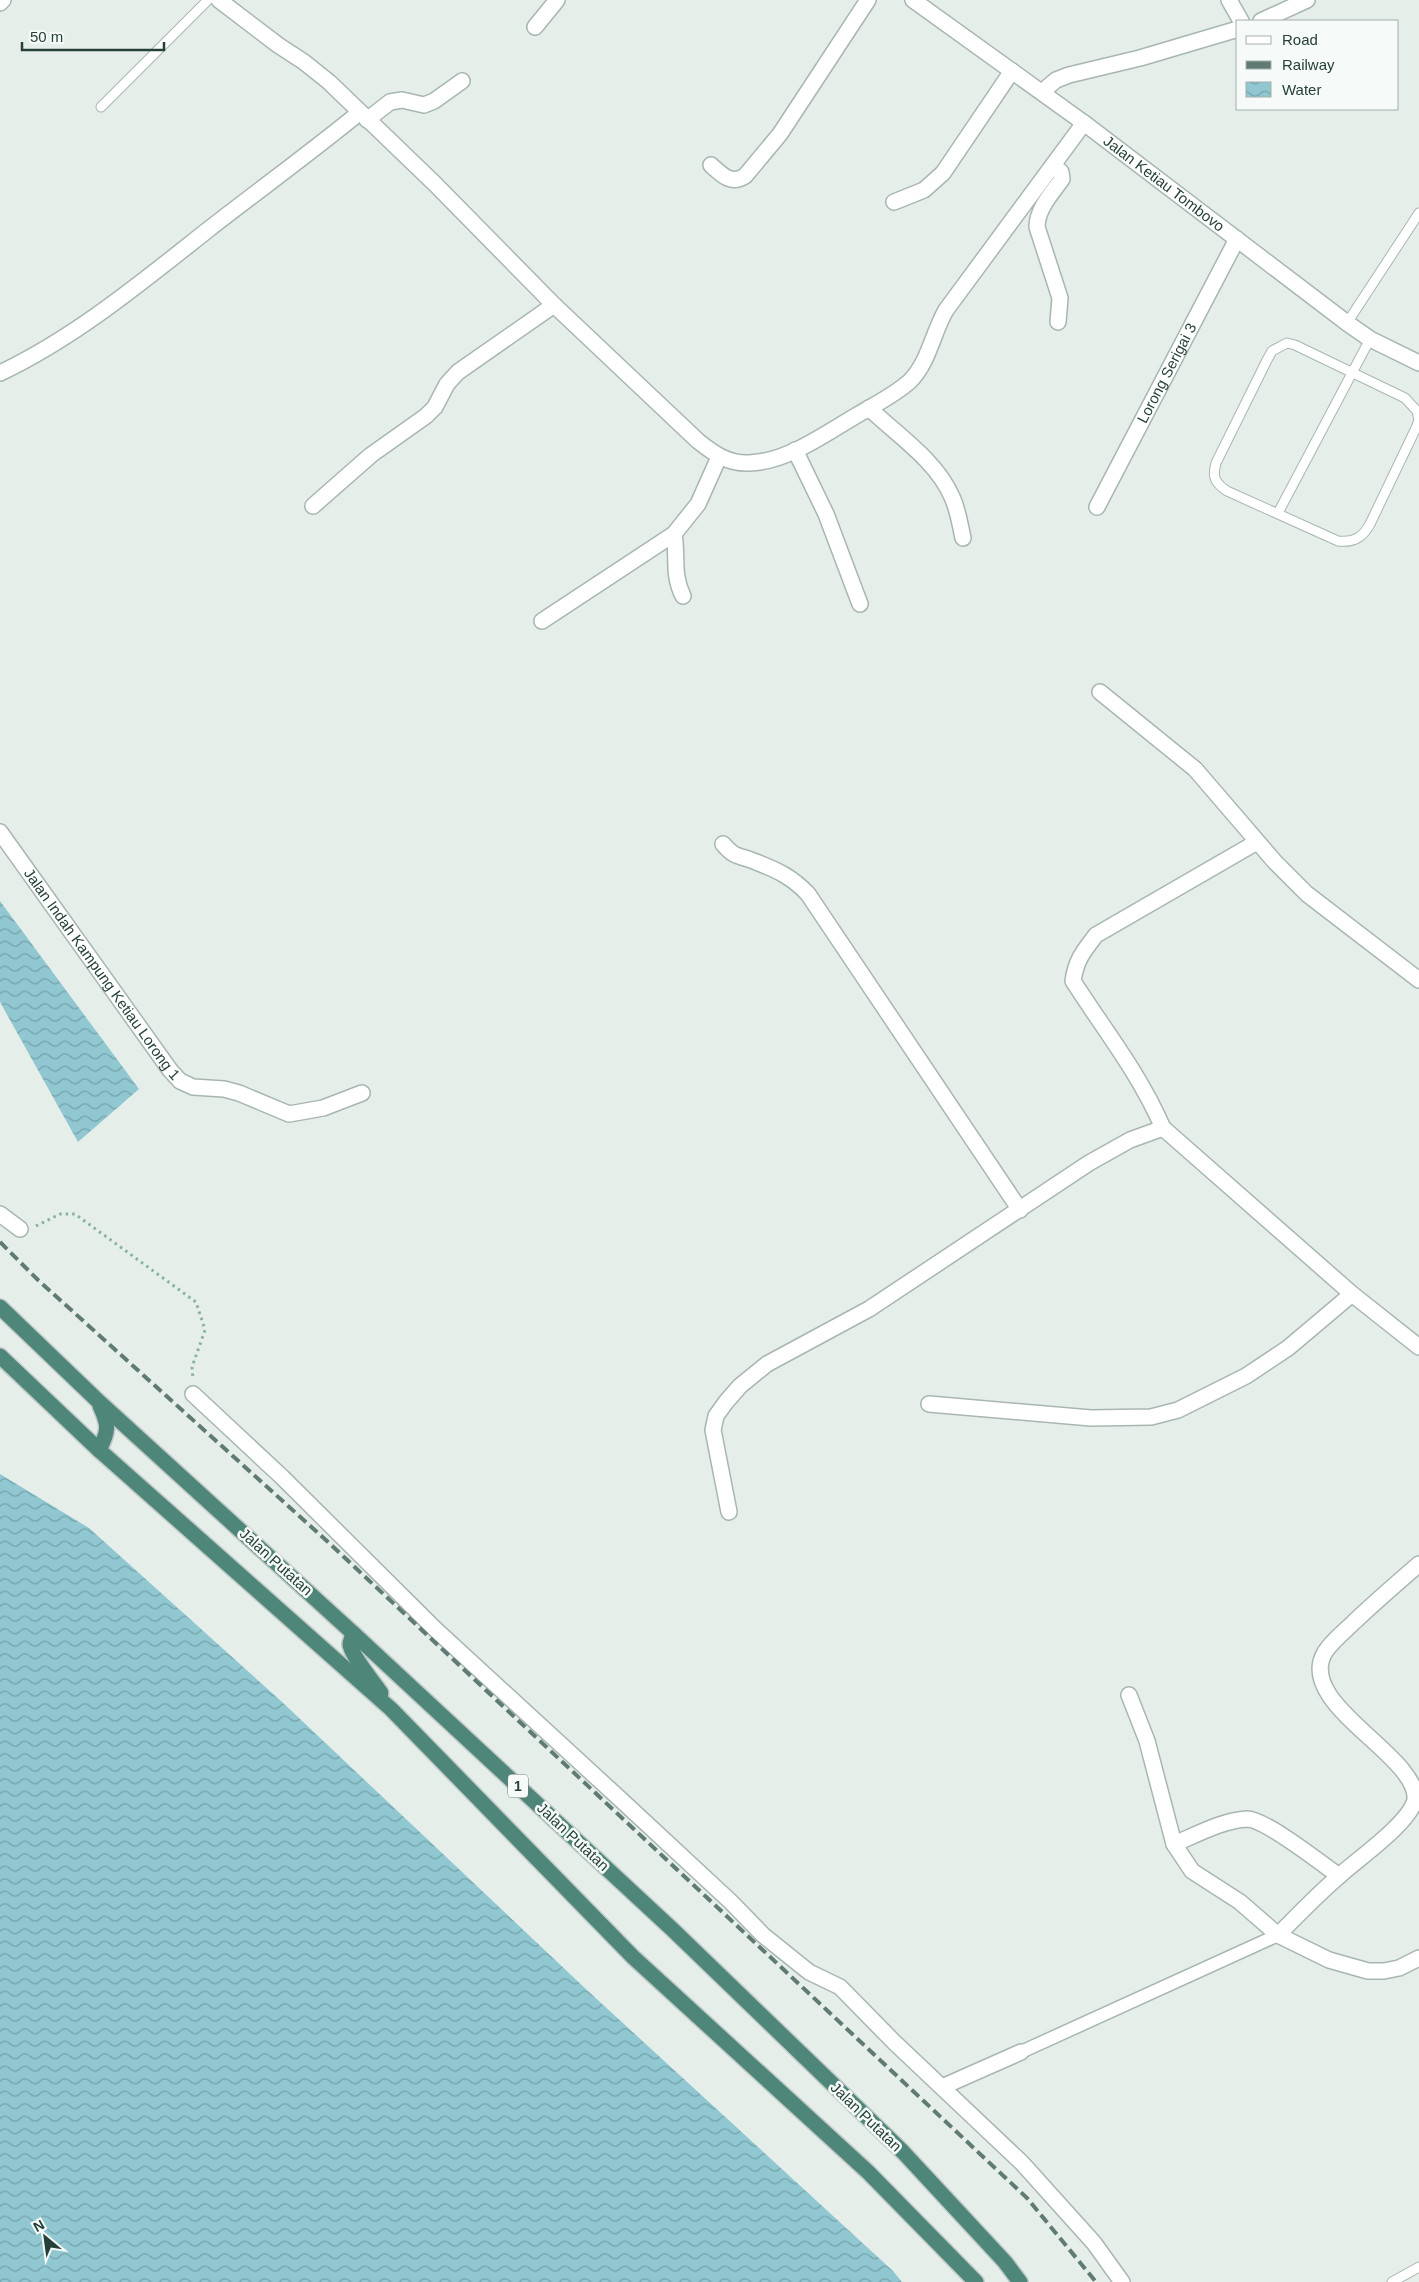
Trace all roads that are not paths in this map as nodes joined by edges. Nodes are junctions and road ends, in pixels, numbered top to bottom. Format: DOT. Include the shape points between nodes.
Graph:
graph roads {
  1 [pos="2,0"];
  2 [pos="208,0"];
  3 [pos="219,0"];
  4 [pos="557,0"];
  5 [pos="868,0"];
  6 [pos="913,0"];
  7 [pos="1229,0"];
  8 [pos="1307,0"];
  9 [pos="0,4"];
  10 [pos="1241,20"];
  11 [pos="1263,20"];
  12 [pos="535,27"];
  13 [pos="1236,31"];
  14 [pos="1012,71"];
  15 [pos="462,81"];
  16 [pos="1042,92"];
  17 [pos="101,108"];
  18 [pos="363,116"];
  19 [pos="1084,123"];
  20 [pos="711,165"];
  21 [pos="1054,165"];
  22 [pos="894,202"];
  23 [pos="1419,213"];
  24 [pos="1015,214"];
  25 [pos="1037,221"];
  26 [pos="1237,239"];
  27 [pos="554,305"];
  28 [pos="1058,322"];
  29 [pos="1347,323"];
  30 [pos="1370,339"];
  31 [pos="1419,362"];
  32 [pos="0,373"];
  33 [pos="1353,374"];
  34 [pos="869,408"];
  35 [pos="795,450"];
  36 [pos="719,457"];
  37 [pos="313,506"];
  38 [pos="1096,507"];
  39 [pos="1278,513"];
  40 [pos="674,534"];
  41 [pos="963,538"];
  42 [pos="683,596"];
  43 [pos="860,604"];
  44 [pos="542,621"];
  45 [pos="1100,692"];
  46 [pos="0,832"];
  47 [pos="1257,842"];
  48 [pos="723,844"];
  49 [pos="1419,980"];
  50 [pos="362,1093"];
  51 [pos="1163,1128"];
  52 [pos="1020,1210"];
  53 [pos="0,1214"];
  54 [pos="20,1229"];
  55 [pos="1352,1294"];
  56 [pos="0,1307"];
  57 [pos="1419,1347"];
  58 [pos="0,1356"];
  59 [pos="194,1394"];
  60 [pos="97,1400"];
  61 [pos="929,1404"];
  62 [pos="99,1450"];
  63 [pos="730,1512"];
  64 [pos="1419,1564"];
  65 [pos="354,1634"];
  66 [pos="1129,1696"];
  67 [pos="391,1709"];
  68 [pos="1417,1802"];
  69 [pos="1174,1844"];
  70 [pos="1339,1876"];
  71 [pos="1278,1935"];
  72 [pos="1419,1958"];
  73 [pos="1021,2052"];
  74 [pos="942,2087"];
  75 [pos="1419,2267"];
  76 [pos="976,2282"];
  77 [pos="1020,2282"];
  78 [pos="1122,2282"];
  79 [pos="1392,2282"];
  1 -- 9 [label="street"];
  2 -- 17 [label="lane"];
  3 -- 18 [label="street" via="304,62"];
  4 -- 12 [label="street"];
  5 -- 20 [label="street" via="780,134 745,176 731,181"];
  6 -- 14 [label="street, Jalan Ketiau Tombovo"];
  7 -- 10 [label="street"];
  8 -- 11 [label="street"];
  13 -- 16 [label="street" via="1069,75 1056,80"];
  14 -- 16 [label="street, Jalan Ketiau Tombovo"];
  14 -- 22 [label="street" via="943,173 924,190"];
  15 -- 18 [label="street" via="434,101 424,104 402,100 390,102"];
  16 -- 19 [label="street, Jalan Ketiau Tombovo"];
  18 -- 27 [label="street" via="436,184"];
  18 -- 32 [label="street" via="128,292 50,346"];
  19 -- 21 [label="street"];
  19 -- 26 [label="street, Jalan Ketiau Tombovo"];
  21 -- 24 [label="street"];
  21 -- 25 [label="street" via="1062,179"];
  23 -- 29 [label="lane"];
  24 -- 25 [label="street"];
  24 -- 34 [label="street" via="946,310 921,366 910,381"];
  25 -- 28 [label="street" via="1039,239 1060,298"];
  26 -- 29 [label="street, Jalan Ketiau Tombovo"];
  26 -- 38 [label="street, Lorong Serigai 3"];
  27 -- 36 [label="street"];
  27 -- 37 [label="street" via="458,372 426,416 371,455"];
  29 -- 30 [label="street, Jalan Ketiau Tombovo"];
  30 -- 31 [label="street, Jalan Ketiau Tombovo"];
  30 -- 33 [label="lane"];
  33 -- 39 [label="lane"];
  33 -- 39 [label="lane" via="1287,343 1272,351 1267,360 1213,472 1219,486"];
  33 -- 39 [label="lane" via="1405,398 1417,411 1419,420 1366,532 1358,539 1338,541"];
  34 -- 35 [label="street"];
  34 -- 41 [label="street" via="941,477 952,497"];
  35 -- 36 [label="street" via="749,463"];
  35 -- 43 [label="street" via="826,514"];
  36 -- 40 [label="street" via="698,504"];
  40 -- 42 [label="street" via="675,572"];
  40 -- 44 [label="street"];
  45 -- 47 [label="street" via="1195,768"];
  46 -- 50 [label="street, Jalan Indah Kampung Ketiau Lorong 1" via="180,1081 193,1087 240,1093 289,1114 323,1108"];
  47 -- 49 [label="street" via="1307,894"];
  47 -- 51 [label="street" via="1096,935 1075,966 1073,982 1150,1097"];
  48 -- 52 [label="street" via="733,855 752,860 794,880 808,894"];
  51 -- 52 [label="street" via="1130,1140 1089,1163"];
  51 -- 55 [label="street"];
  52 -- 63 [label="street" via="966,1242 869,1309 767,1364 740,1386 716,1416 713,1430"];
  53 -- 54 [label="street"];
  55 -- 57 [label="street"];
  55 -- 61 [label="street" via="1288,1348 1246,1376 1178,1410 1152,1417 1082,1417"];
  56 -- 60 [label="highway, Jalan Putatan / 1"];
  58 -- 62 [label="highway, 1"];
  59 -- 74 [label="street" via="439,1634 763,1935 809,1972 840,1987"];
  60 -- 62 [label="highway" via="108,1423"];
  60 -- 65 [label="highway, Jalan Putatan / 1"];
  62 -- 67 [label="highway, 1"];
  64 -- 68 [label="street" via="1325,1652 1320,1668 1321,1681 1337,1704 1404,1770 1416,1792"];
  65 -- 67 [label="highway" via="350,1645 354,1654"];
  65 -- 77 [label="highway, Jalan Putatan / 1" via="673,1930 903,2152 1006,2262"];
  66 -- 69 [label="street" via="1147,1741"];
  67 -- 76 [label="highway, 1" via="633,1957 868,2172"];
  68 -- 70 [label="street" via="1390,1832"];
  69 -- 70 [label="street" via="1227,1823 1257,1821"];
  69 -- 71 [label="street" via="1192,1871 1240,1902"];
  70 -- 71 [label="street"];
  71 -- 72 [label="street" via="1329,1960 1368,1971 1399,1968"];
  71 -- 73 [label="street"];
  73 -- 74 [label="street"];
  74 -- 78 [label="street" via="1050,2192"];
  75 -- 79 [label="lane"];
}
